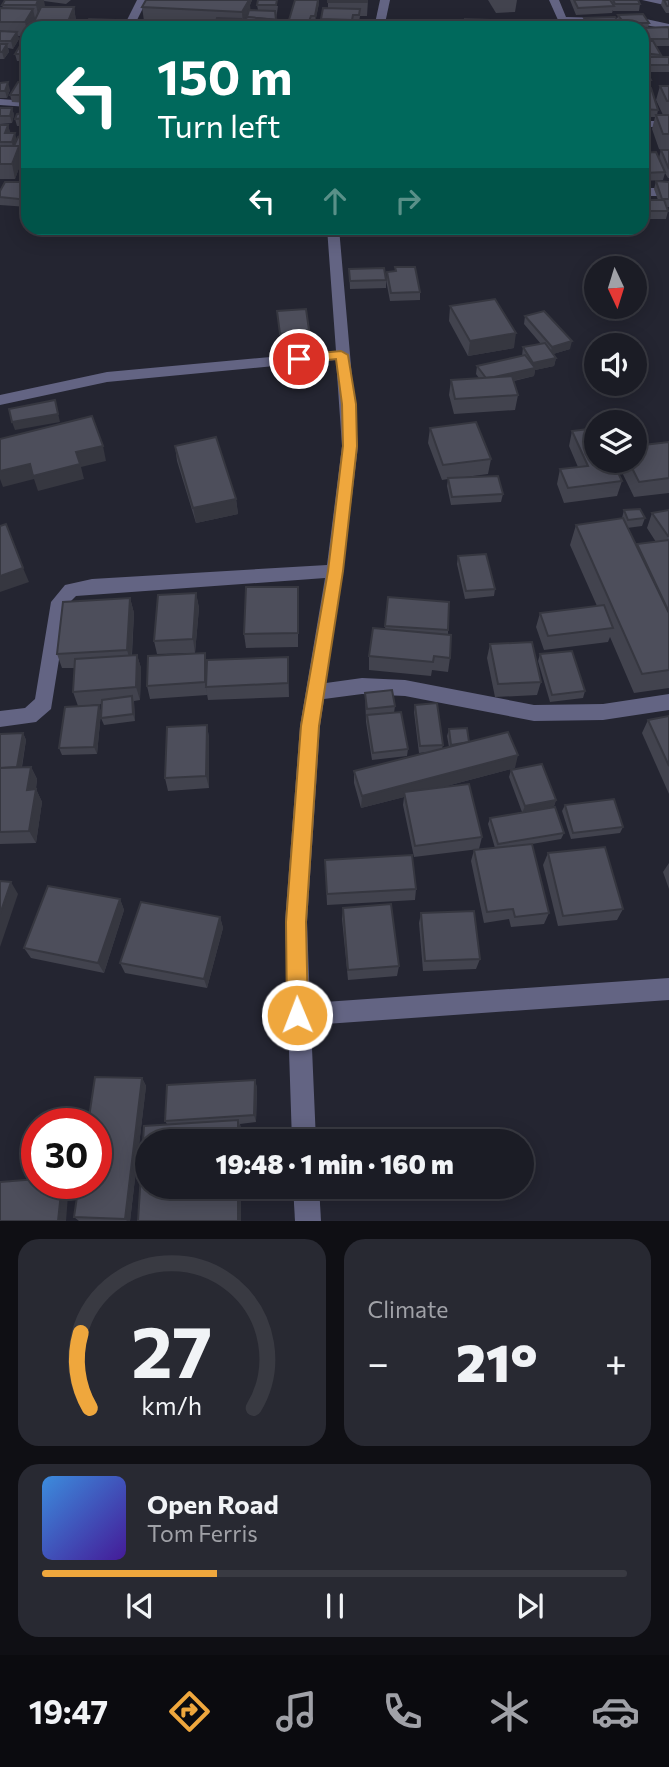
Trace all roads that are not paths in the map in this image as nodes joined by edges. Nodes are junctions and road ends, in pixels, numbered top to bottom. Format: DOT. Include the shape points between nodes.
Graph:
graph roads {
  1 [pos="142,0"];
  2 [pos="385,0"];
  3 [pos="554,0"];
  4 [pos="647,0"];
  5 [pos="669,3"];
  6 [pos="132,21"];
  7 [pos="380,21"];
  8 [pos="565,21"];
  9 [pos="649,23"];
  10 [pos="669,27"];
  11 [pos="0,103"];
  12 [pos="21,104"];
  13 [pos="649,124"];
  14 [pos="669,124"];
  15 [pos="649,192"];
  16 [pos="669,192"];
  17 [pos="334,235"];
  18 [pos="341,355"];
  19 [pos="0,400"];
  20 [pos="335,571"];
  21 [pos="315,692"];
  22 [pos="669,702"];
  23 [pos="0,719"];
  24 [pos="669,989"];
  25 [pos="297,1015"];
  26 [pos="303,1129"];
  27 [pos="306,1199"];
  28 [pos="307,1221"];
  1 -- 6 [label="street"];
  2 -- 7 [label="street"];
  3 -- 8 [label="street"];
  4 -- 5 [label="street"];
  9 -- 10 [label="street"];
  11 -- 12 [label="street"];
  13 -- 14 [label="street"];
  15 -- 16 [label="street"];
  17 -- 18 [label="street"];
  18 -- 19 [label="street" via="107,377"];
  18 -- 20 [label="street" via="350,446"];
  20 -- 21 [label="street"];
  20 -- 23 [label="street" via="71,590 60,601 44,703 29,716"];
  21 -- 22 [label="street" via="405,688 534,713 604,712"];
  21 -- 25 [label="street" via="296,922"];
  24 -- 25 [label="street"];
  25 -- 26 [label="street"];
  27 -- 28 [label="street"];
}
